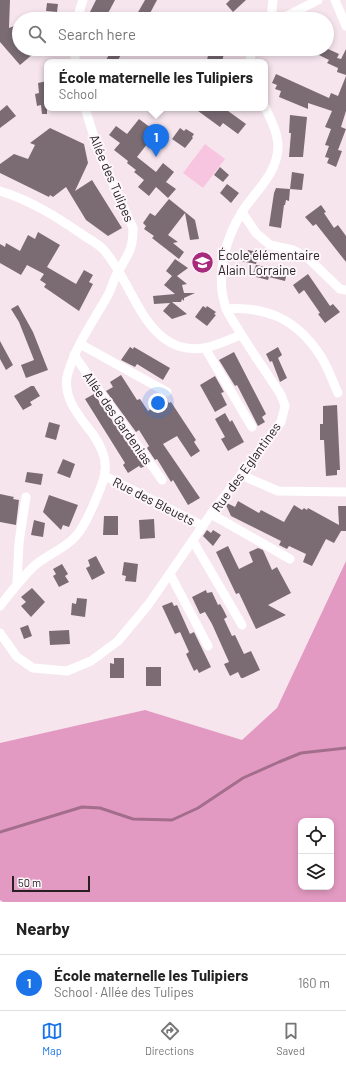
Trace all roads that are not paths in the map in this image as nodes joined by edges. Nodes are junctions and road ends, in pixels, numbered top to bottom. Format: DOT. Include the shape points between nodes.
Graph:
graph roads {
  1 [pos="83,0"];
  2 [pos="273,0"];
  3 [pos="318,0"];
  4 [pos="335,0"];
  5 [pos="79,12"];
  6 [pos="272,12"];
  7 [pos="295,12"];
  8 [pos="346,26"];
  9 [pos="86,111"];
  10 [pos="266,111"];
  11 [pos="0,191"];
  12 [pos="242,212"];
  13 [pos="119,270"];
  14 [pos="346,290"];
  15 [pos="226,309"];
  16 [pos="242,335"];
  17 [pos="80,344"];
  18 [pos="205,348"];
  19 [pos="74,355"];
  20 [pos="167,392"];
  21 [pos="338,393"];
  22 [pos="252,427"];
  23 [pos="242,475"];
  24 [pos="106,476"];
  25 [pos="162,480"];
  26 [pos="346,492"];
  27 [pos="26,497"];
  28 [pos="211,514"];
  29 [pos="203,526"];
  30 [pos="193,541"];
  31 [pos="290,559"];
  32 [pos="170,574"];
  33 [pos="17,584"];
  34 [pos="0,605"];
  35 [pos="242,626"];
  36 [pos="0,633"];
  37 [pos="208,646"];
  1 -- 5 [label="street"];
  2 -- 6 [label="street"];
  3 -- 7 [label="street"];
  4 -- 8 [label="street"];
  9 -- 13 [label="street, Allée des Tulipes" via="98,150 133,228 129,256"];
  10 -- 12 [label="street, Rue des Eglantines" via="278,140 276,157 271,173"];
  11 -- 13 [label="street" via="20,197 67,224 102,248"];
  12 -- 14 [label="street" via="256,233 270,245 293,250 308,258 340,289"];
  12 -- 15 [label="street, Rue des Eglantines" via="229,237 222,269 221,289"];
  13 -- 17 [label="street, Allée des Tulipes"];
  13 -- 18 [label="street" via="153,329 169,341 188,349"];
  15 -- 16 [label="street, Rue des Eglantines"];
  15 -- 21 [label="street" via="247,308 276,314 301,332 319,352"];
  16 -- 18 [label="street"];
  16 -- 23 [label="street, Rue des Eglantines" via="281,395 285,406 281,422"];
  17 -- 19 [label="street, Allée des Tulipes"];
  17 -- 20 [label="street, Allée des Gardenias"];
  18 -- 22 [label="street"];
  19 -- 24 [label="street, Allée des Tulipes" via="67,374 68,391 72,406 98,441 104,456"];
  19 -- 25 [label="street, Allée des Gardenias"];
  23 -- 26 [label="street" via="278,492"];
  23 -- 28 [label="street, Rue des Eglantines"];
  24 -- 29 [label="street, Rue des Bleuets"];
  24 -- 33 [label="street" via="76,537 46,556"];
  27 -- 33 [label="street" via="19,542"];
  28 -- 29 [label="street, Rue des Eglantines"];
  28 -- 31 [label="street"];
  29 -- 30 [label="street, Rue des Eglantines"];
  30 -- 32 [label="street, Rue des Eglantines"];
  30 -- 35 [label="street"];
  32 -- 36 [label="street, Rue des Eglantines" via="118,641 91,661 68,671 33,668 17,657"];
  32 -- 37 [label="street"];
  33 -- 34 [label="street"];
}
